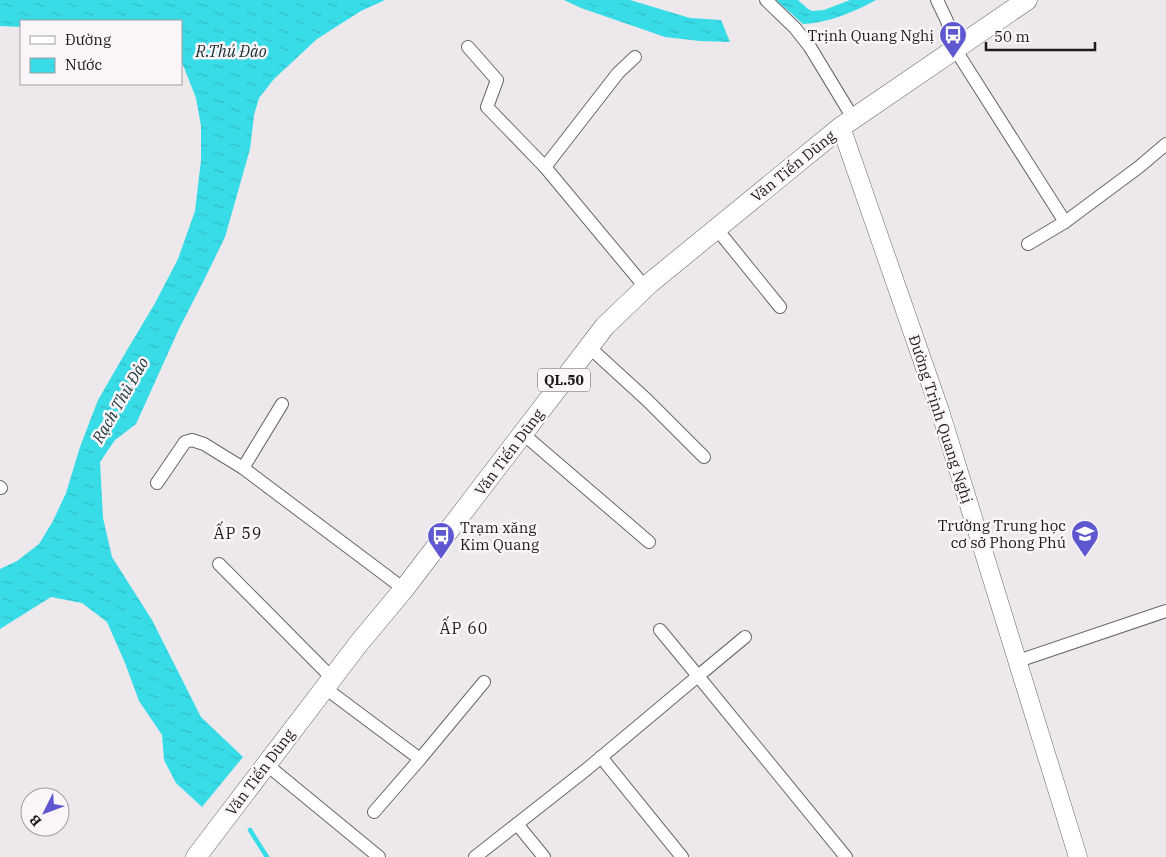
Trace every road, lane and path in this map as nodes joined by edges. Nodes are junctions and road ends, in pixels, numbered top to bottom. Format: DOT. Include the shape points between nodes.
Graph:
graph roads {
  1 [pos="766,0"];
  2 [pos="937,0"];
  3 [pos="1027,0"];
  4 [pos="468,47"];
  5 [pos="954,49"];
  6 [pos="635,57"];
  7 [pos="847,123"];
  8 [pos="1166,144"];
  9 [pos="545,167"];
  10 [pos="1065,222"];
  11 [pos="716,228"];
  12 [pos="1028,244"];
  13 [pos="645,287"];
  14 [pos="780,307"];
  15 [pos="589,348"];
  16 [pos="282,404"];
  17 [pos="522,433"];
  18 [pos="704,457"];
  19 [pos="243,468"];
  20 [pos="156,483"];
  21 [pos="649,542"];
  22 [pos="219,564"];
  23 [pos="404,589"];
  24 [pos="1166,612"];
  25 [pos="660,630"];
  26 [pos="745,637"];
  27 [pos="1018,661"];
  28 [pos="698,676"];
  29 [pos="484,682"];
  30 [pos="328,683"];
  31 [pos="600,757"];
  32 [pos="420,758"];
  33 [pos="266,764"];
  34 [pos="374,812"];
  35 [pos="517,824"];
  36 [pos="196,857"];
  37 [pos="379,857"];
  38 [pos="475,857"];
  39 [pos="544,857"];
  40 [pos="682,857"];
  41 [pos="846,857"];
  42 [pos="1078,857"];
  1 -- 7 [label="street" via="810,47"];
  2 -- 5 [label="street" via="947,21"];
  3 -- 5 [label="highway, Văn Tiến Dũng / QL.50"];
  4 -- 9 [label="street" via="497,80 487,107"];
  5 -- 7 [label="highway, Văn Tiến Dũng / QL.50"];
  5 -- 10 [label="street"];
  6 -- 9 [label="street" via="618,73"];
  7 -- 11 [label="highway, Văn Tiến Dũng / QL.50"];
  7 -- 27 [label="main road, Đường Trịnh Quang Nghị"];
  8 -- 10 [label="street"];
  9 -- 13 [label="street"];
  10 -- 12 [label="street"];
  11 -- 13 [label="highway, Văn Tiến Dũng / QL.50"];
  11 -- 14 [label="street"];
  13 -- 15 [label="highway, Văn Tiến Dũng / QL.50" via="605,326"];
  15 -- 17 [label="highway, Văn Tiến Dũng / QL.50"];
  15 -- 18 [label="street"];
  16 -- 19 [label="street"];
  17 -- 21 [label="street"];
  17 -- 23 [label="highway, Văn Tiến Dũng / QL.50"];
  19 -- 20 [label="street" via="192,440 185,442"];
  19 -- 23 [label="street"];
  22 -- 30 [label="street"];
  23 -- 30 [label="highway, Văn Tiến Dũng / QL.50"];
  24 -- 27 [label="street"];
  25 -- 28 [label="street"];
  26 -- 28 [label="street"];
  27 -- 42 [label="main road, Đường Trịnh Quang Nghị"];
  28 -- 31 [label="street"];
  28 -- 41 [label="street"];
  29 -- 32 [label="street"];
  30 -- 32 [label="street"];
  30 -- 33 [label="highway, Văn Tiến Dũng / QL.50"];
  31 -- 35 [label="street"];
  31 -- 40 [label="street"];
  32 -- 34 [label="street"];
  33 -- 36 [label="highway, Văn Tiến Dũng / QL.50"];
  33 -- 37 [label="street"];
  35 -- 38 [label="street"];
  35 -- 39 [label="street"];
}
